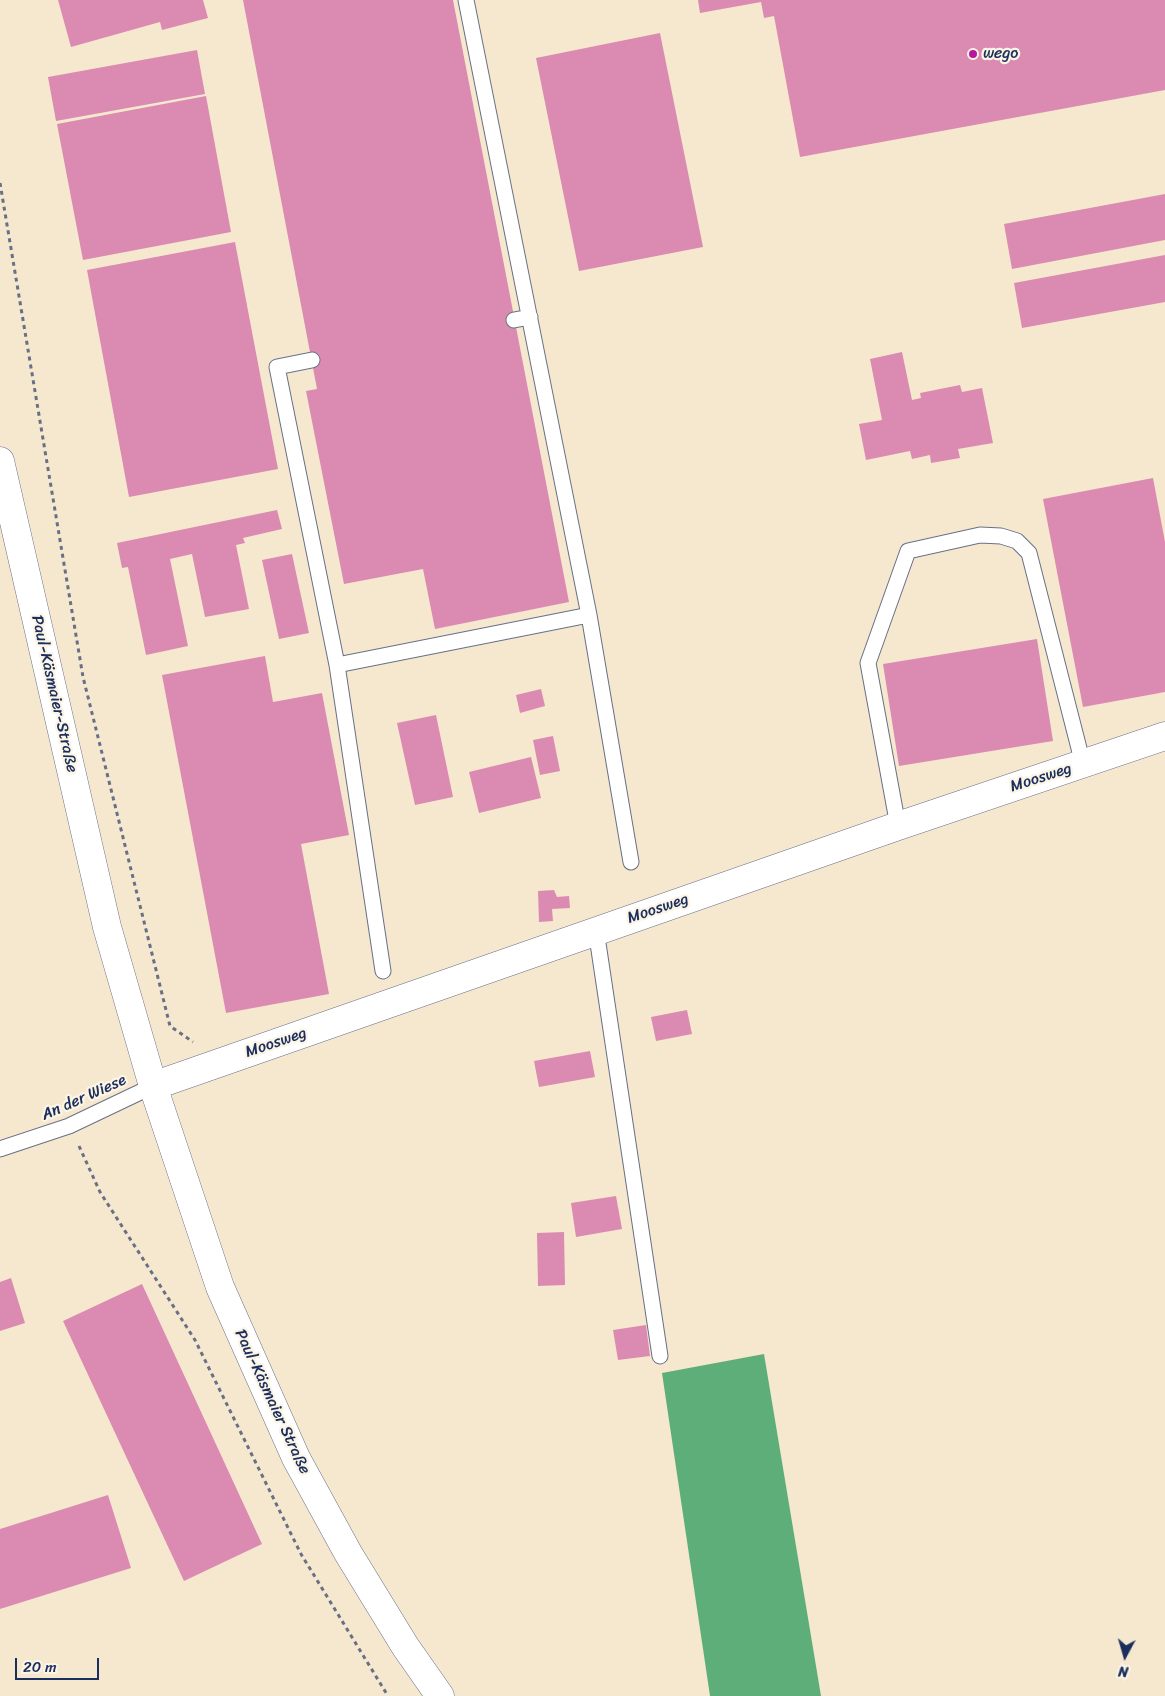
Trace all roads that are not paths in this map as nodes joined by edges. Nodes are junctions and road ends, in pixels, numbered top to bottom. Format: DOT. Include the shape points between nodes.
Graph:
graph roads {
  1 [pos="466,0"];
  2 [pos="530,316"];
  3 [pos="514,320"];
  4 [pos="312,360"];
  5 [pos="0,461"];
  6 [pos="589,615"];
  7 [pos="337,665"];
  8 [pos="1165,736"];
  9 [pos="1082,764"];
  10 [pos="898,826"];
  11 [pos="631,862"];
  12 [pos="596,930"];
  13 [pos="383,971"];
  14 [pos="153,1086"];
  15 [pos="0,1149"];
  16 [pos="660,1356"];
  17 [pos="440,1696"];
  1 -- 2 [label="lane"];
  2 -- 3 [label="lane"];
  2 -- 6 [label="lane"];
  4 -- 7 [label="lane" via="277,366"];
  5 -- 14 [label="street, Paul-Käsmaier-Straße" via="107,927"];
  6 -- 7 [label="lane"];
  6 -- 11 [label="lane"];
  7 -- 13 [label="lane"];
  8 -- 9 [label="street, Moosweg"];
  9 -- 10 [label="street, Moosweg"];
  9 -- 10 [label="lane" via="1029,553 1017,542 1001,536 980,535 908,551 868,663"];
  10 -- 12 [label="street, Moosweg"];
  12 -- 14 [label="street, Moosweg"];
  12 -- 16 [label="lane"];
  14 -- 15 [label="lane, An der Wiese" via="70,1126"];
  14 -- 17 [label="street, Paul-Käsmaier Straße" via="220,1287 296,1458 348,1553"];
}
